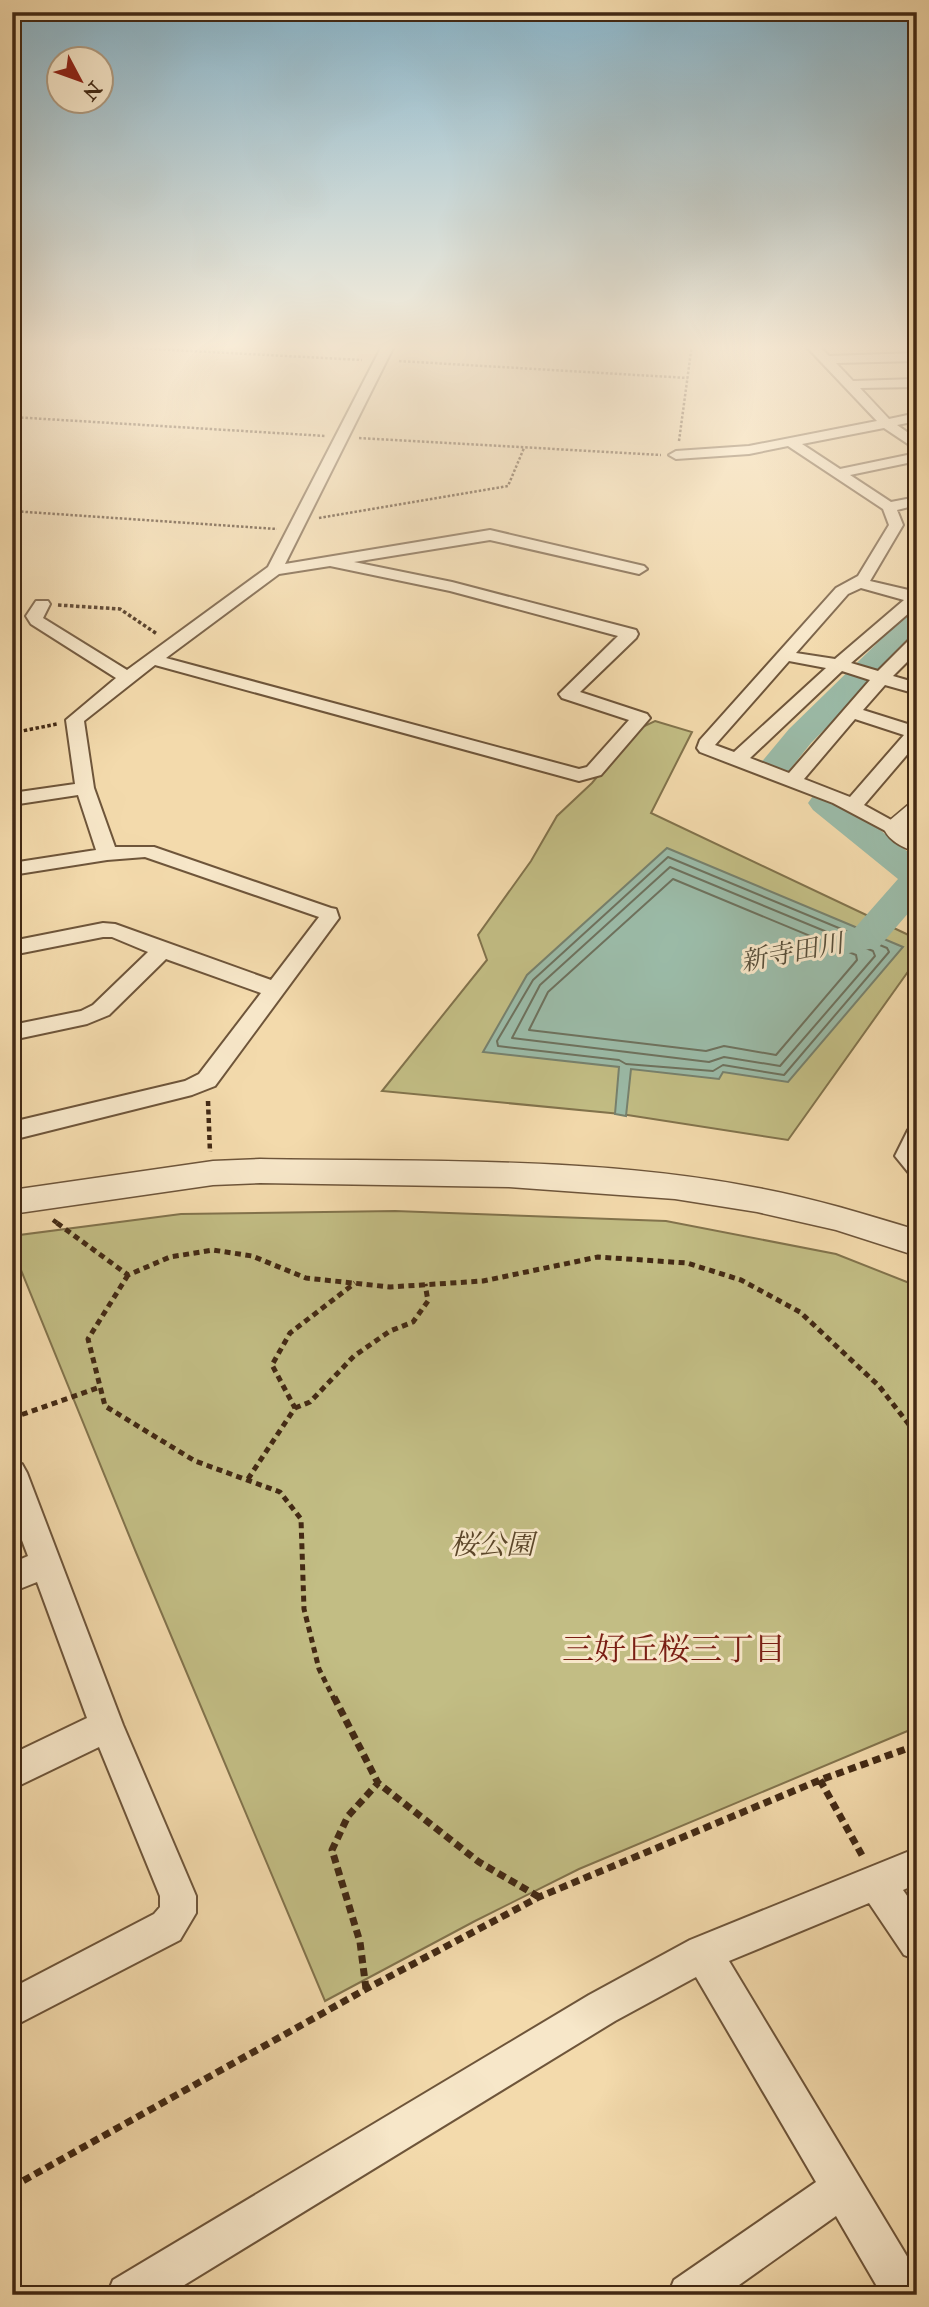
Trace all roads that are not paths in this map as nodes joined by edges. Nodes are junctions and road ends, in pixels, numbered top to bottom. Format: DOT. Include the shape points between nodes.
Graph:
graph roads {
  1 [pos="334,452"];
  2 [pos="729,452"];
  3 [pos="806,452"];
  4 [pos="676,456"];
  5 [pos="917,457"];
  6 [pos="840,473"];
  7 [pos="917,501"];
  8 [pos="890,507"];
  9 [pos="330,561"];
  10 [pos="639,569"];
  11 [pos="274,570"];
  12 [pos="859,583"];
  13 [pos="916,597"];
  14 [pos="42,604"];
  15 [pos="917,642"];
  16 [pos="787,656"];
  17 [pos="152,659"];
  18 [pos="839,665"];
  19 [pos="127,678"];
  20 [pos="881,678"];
  21 [pos="917,689"];
  22 [pos="852,712"];
  23 [pos="736,761"];
  24 [pos="793,780"];
  25 [pos="85,788"];
  26 [pos="12,799"];
  27 [pos="853,806"];
  28 [pos="917,810"];
  29 [pos="907,837"];
  30 [pos="107,854"];
  31 [pos="12,869"];
  32 [pos="12,948"];
  33 [pos="162,950"];
  34 [pos="276,990"];
  35 [pos="12,1032"];
  36 [pos="12,1131"];
  37 [pos="917,1136"];
  38 [pos="917,1166"];
  39 [pos="18,1200"];
  40 [pos="917,1243"];
  41 [pos="12,1473"];
  42 [pos="46,1563"];
  43 [pos="12,1578"];
  44 [pos="107,1726"];
  45 [pos="12,1772"];
  46 [pos="917,1866"];
  47 [pos="877,1883"];
  48 [pos="917,1942"];
  49 [pos="703,1954"];
  50 [pos="12,2008"];
  51 [pos="842,2188"];
  52 [pos="128,2295"];
  53 [pos="689,2295"];
  54 [pos="906,2295"];
  1 -- 11 [label="street"];
  2 -- 4 [label="street"];
  3 -- 6 [label="street"];
  5 -- 6 [label="street"];
  6 -- 8 [label="street"];
  7 -- 8 [label="street"];
  8 -- 12 [label="street" via="896,525"];
  9 -- 10 [label="street" via="490,535"];
  9 -- 11 [label="street"];
  9 -- 17 [label="street" via="452,587 630,634 568,694 641,718 594,771 579,775"];
  11 -- 17 [label="street"];
  12 -- 13 [label="street"];
  12 -- 16 [label="street" via="842,591"];
  13 -- 18 [label="street"];
  14 -- 19 [label="street" via="34,617 37,621"];
  15 -- 20 [label="street"];
  16 -- 18 [label="street"];
  16 -- 23 [label="street" via="706,744 706,749"];
  17 -- 19 [label="street"];
  18 -- 20 [label="street"];
  18 -- 23 [label="street"];
  19 -- 25 [label="street" via="75,720"];
  20 -- 21 [label="street"];
  20 -- 22 [label="street"];
  22 -- 24 [label="street"];
  22 -- 27 [label="street" via="916,733"];
  23 -- 24 [label="street"];
  24 -- 27 [label="street"];
  25 -- 26 [label="street"];
  25 -- 30 [label="street"];
  27 -- 29 [label="street"];
  28 -- 29 [label="street" via="897,824"];
  30 -- 31 [label="street"];
  30 -- 34 [label="street" via="147,851 329,914"];
  32 -- 33 [label="street" via="109,930"];
  33 -- 34 [label="street"];
  33 -- 35 [label="street" via="101,1010"];
  34 -- 36 [label="street" via="207,1080"];
  37 -- 38 [label="street" via="906,1156"];
  39 -- 40 [label="street" via="213,1173 604,1180 679,1186 761,1200"];
  41 -- 42 [label="street"];
  42 -- 43 [label="street"];
  42 -- 44 [label="street"];
  44 -- 45 [label="street"];
  44 -- 50 [label="street" via="178,1896 178,1913 167,1927"];
  46 -- 47 [label="street"];
  47 -- 48 [label="street"];
  47 -- 49 [label="street"];
  49 -- 51 [label="street"];
  49 -- 52 [label="street" via="602,2008"];
  51 -- 53 [label="street"];
  51 -- 54 [label="street"];
}
